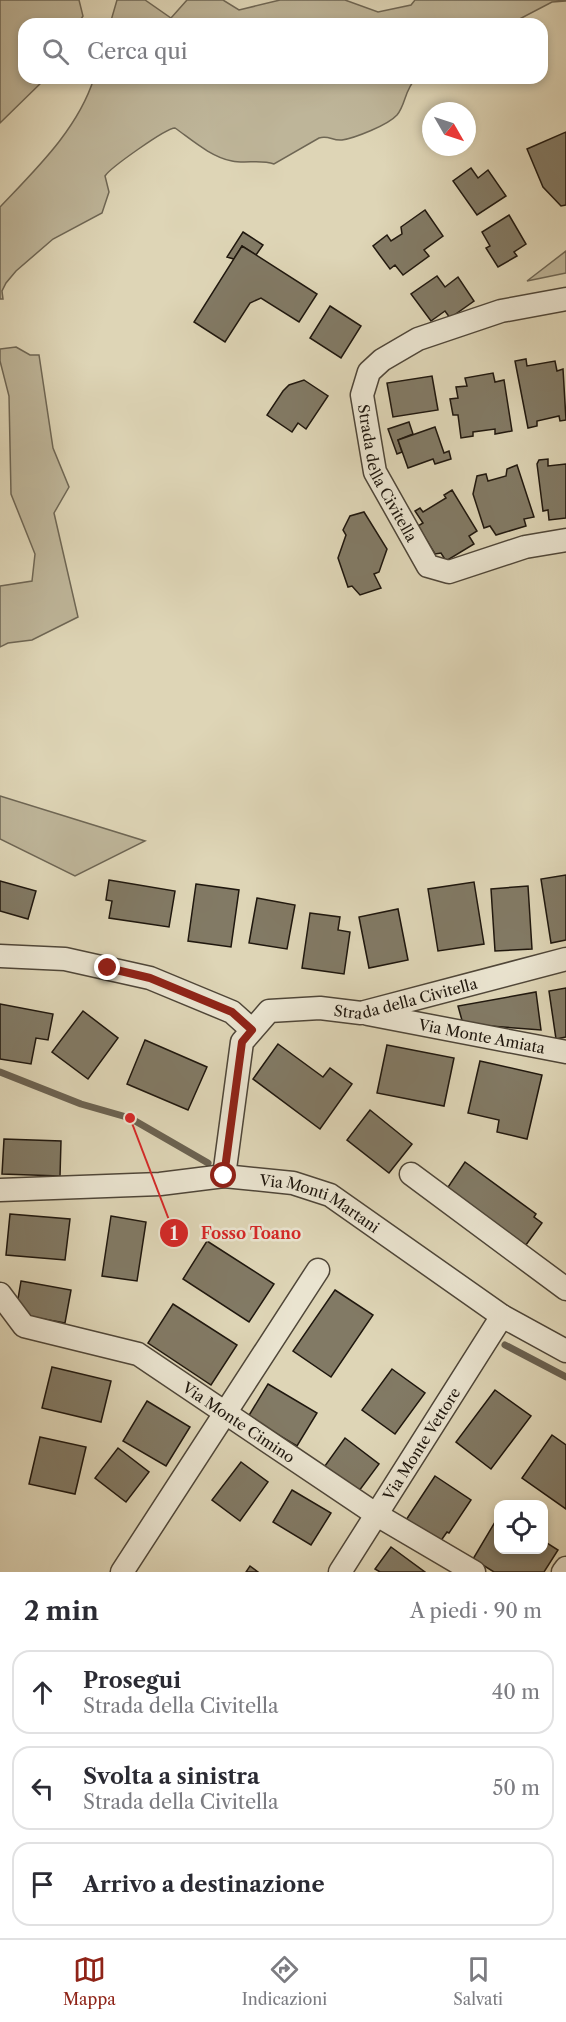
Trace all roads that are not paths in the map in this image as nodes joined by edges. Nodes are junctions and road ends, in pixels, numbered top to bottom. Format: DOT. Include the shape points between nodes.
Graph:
graph roads {
  1 [pos="566,299"];
  2 [pos="566,540"];
  3 [pos="0,956"];
  4 [pos="566,959"];
  5 [pos="361,1012"];
  6 [pos="252,1030"];
  7 [pos="566,1052"];
  8 [pos="411,1174"];
  9 [pos="224,1176"];
  10 [pos="0,1190"];
  11 [pos="318,1270"];
  12 [pos="566,1289"];
  13 [pos="0,1294"];
  14 [pos="502,1316"];
  15 [pos="566,1351"];
  16 [pos="226,1412"];
  17 [pos="377,1515"];
  18 [pos="566,1568"];
  19 [pos="122,1572"];
  20 [pos="340,1572"];
  21 [pos="474,1572"];
  22 [pos="563,1572"];
  1 -- 2 [label="street, Strada della Civitella" via="501,311 418,339 369,372 362,395 375,472 428,566 449,572 525,547"];
  3 -- 6 [label="street" via="65,959 150,978 232,1012"];
  4 -- 5 [label="street, Strada della Civitella"];
  5 -- 6 [label="street, Strada della Civitella" via="320,1008 268,1011"];
  5 -- 7 [label="street, Via Monte Amiata"];
  6 -- 9 [label="street, Strada della Civitella" via="242,1042"];
  8 -- 12 [label="street"];
  9 -- 10 [label="street, Via Monti Martani" via="160,1184"];
  9 -- 14 [label="street, Via Monti Martani" via="293,1183 330,1195"];
  11 -- 16 [label="street"];
  13 -- 16 [label="street, Via Monte Cimino" via="24,1326 138,1354"];
  14 -- 15 [label="street, Via Monti Martani"];
  14 -- 17 [label="street, Via Monte Vettore"];
  16 -- 17 [label="street, Via Monte Cimino"];
  16 -- 19 [label="street"];
  17 -- 20 [label="street, Via Monte Vettore"];
  17 -- 21 [label="street, Via Monte Cimino"];
  18 -- 22 [label="street"];
}
